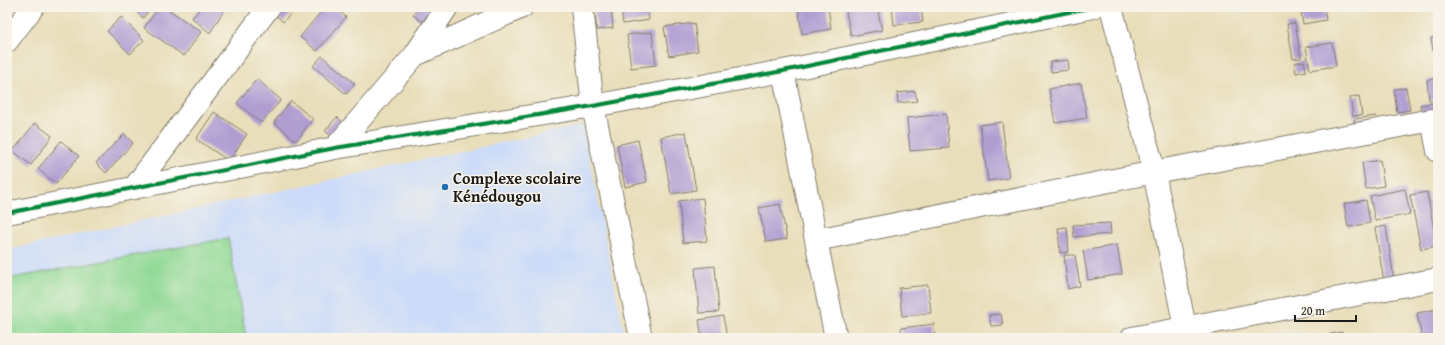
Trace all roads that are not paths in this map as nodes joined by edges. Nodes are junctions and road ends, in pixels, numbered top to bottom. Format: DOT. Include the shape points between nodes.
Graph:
graph roads {
  1 [pos="33,7"];
  2 [pos="270,7"];
  3 [pos="447,7"];
  4 [pos="522,7"];
  5 [pos="582,7"];
  6 [pos="1093,7"];
  7 [pos="1111,7"];
  8 [pos="7,41"];
  9 [pos="415,55"];
  10 [pos="783,71"];
  11 [pos="593,106"];
  12 [pos="1435,119"];
  13 [pos="335,148"];
  14 [pos="1438,151"];
  15 [pos="1154,172"];
  16 [pos="134,188"];
  17 [pos="7,213"];
  18 [pos="816,240"];
  19 [pos="1438,280"];
  20 [pos="1186,333"];
  21 [pos="641,338"];
  22 [pos="836,338"];
  23 [pos="1132,338"];
  1 -- 8 [label="street"];
  2 -- 16 [label="street"];
  3 -- 9 [label="street"];
  4 -- 9 [label="street"];
  5 -- 11 [label="street"];
  6 -- 10 [label="street"];
  7 -- 15 [label="street"];
  9 -- 13 [label="street"];
  10 -- 11 [label="street"];
  10 -- 18 [label="street"];
  11 -- 13 [label="street"];
  11 -- 21 [label="street"];
  12 -- 14 [label="street"];
  12 -- 15 [label="street"];
  13 -- 16 [label="street"];
  15 -- 18 [label="street"];
  15 -- 20 [label="street"];
  16 -- 17 [label="street"];
  18 -- 22 [label="street"];
  19 -- 20 [label="street"];
  20 -- 23 [label="street"];
}
